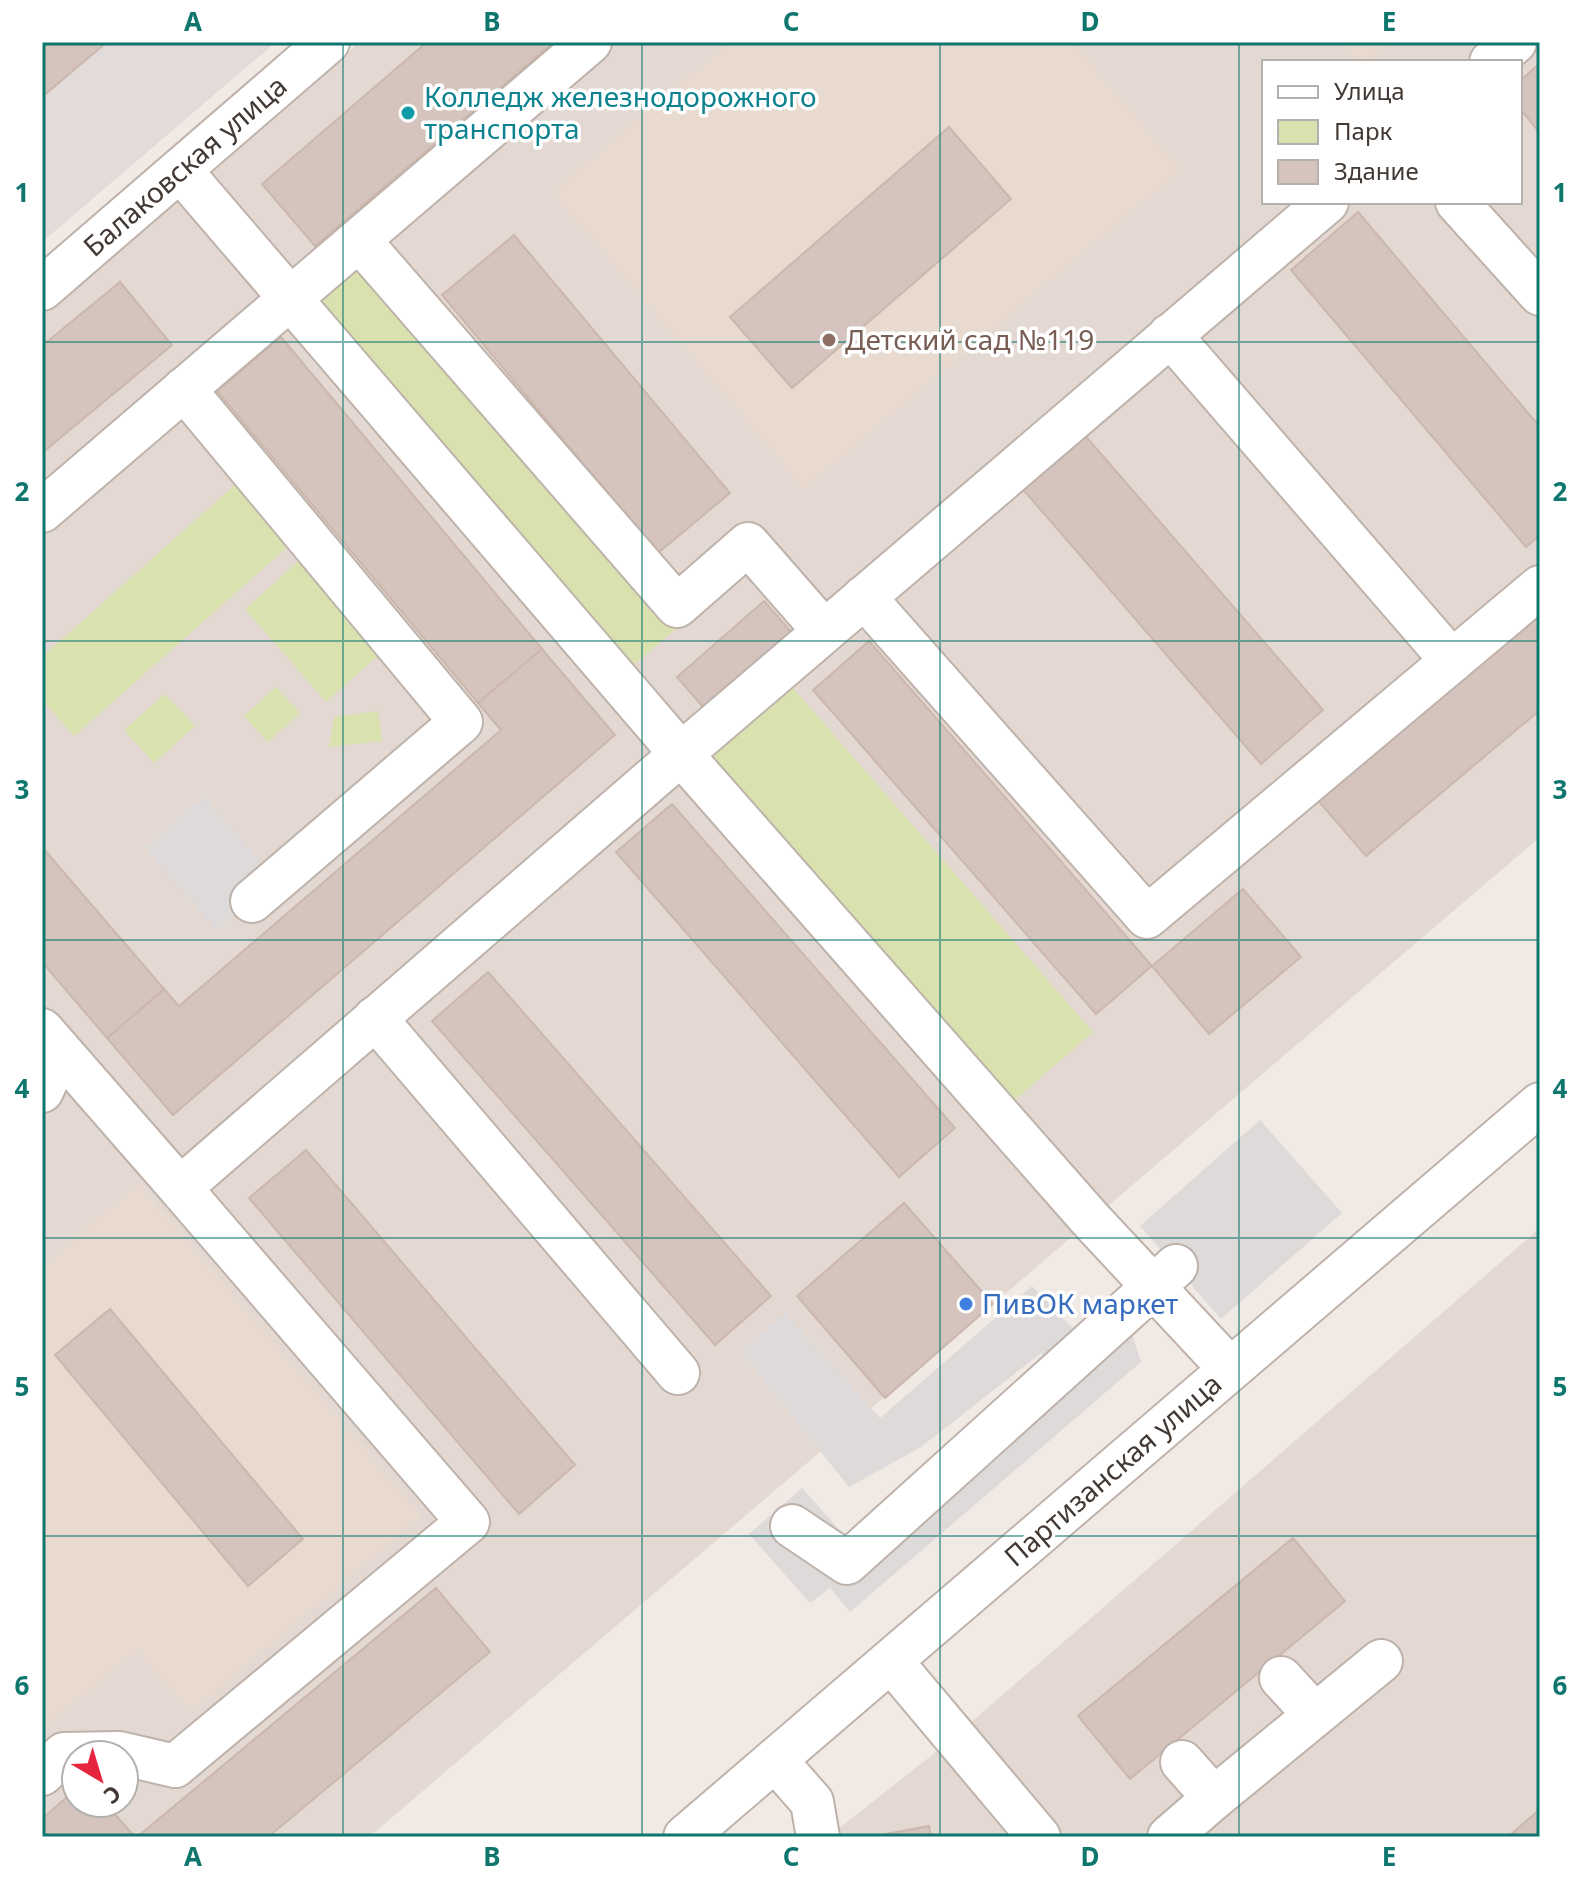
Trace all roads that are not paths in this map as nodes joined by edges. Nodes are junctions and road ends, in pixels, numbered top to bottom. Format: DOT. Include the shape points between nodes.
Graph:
graph roads {
  1 [pos="328,42"];
  2 [pos="590,42"];
  3 [pos="1515,42"];
  4 [pos="1493,60"];
  5 [pos="180,170"];
  6 [pos="1325,204"];
  7 [pos="1459,204"];
  8 [pos="359,240"];
  9 [pos="42,289"];
  10 [pos="1540,294"];
  11 [pos="291,298"];
  12 [pos="1170,335"];
  13 [pos="184,389"];
  14 [pos="42,511"];
  15 [pos="1540,587"];
  16 [pos="864,597"];
  17 [pos="824,631"];
  18 [pos="1452,661"];
  19 [pos="681,754"];
  20 [pos="252,901"];
  21 [pos="375,1018"];
  22 [pos="51,1040"];
  23 [pos="42,1091"];
  24 [pos="1540,1104"];
  25 [pos="180,1188"];
  26 [pos="1165,1277"];
  27 [pos="1230,1369"];
  28 [pos="678,1373"];
  29 [pos="792,1526"];
  30 [pos="891,1661"];
  31 [pos="1381,1661"];
  32 [pos="1281,1678"];
  33 [pos="1315,1715"];
  34 [pos="775,1760"];
  35 [pos="1182,1762"];
  36 [pos="42,1774"];
  37 [pos="1214,1798"];
  38 [pos="685,1837"];
  39 [pos="818,1837"];
  40 [pos="1039,1837"];
  41 [pos="1169,1837"];
  1 -- 5 [label="street, Балаковская улица"];
  2 -- 8 [label="street"];
  3 -- 4 [label="street"];
  5 -- 9 [label="street, Балаковская улица"];
  5 -- 11 [label="street"];
  6 -- 12 [label="street"];
  7 -- 10 [label="street"];
  8 -- 11 [label="street"];
  8 -- 17 [label="street" via="677,606 748,544"];
  11 -- 13 [label="street"];
  11 -- 19 [label="street"];
  12 -- 16 [label="street"];
  12 -- 18 [label="street"];
  13 -- 14 [label="street"];
  13 -- 20 [label="street" via="461,722"];
  15 -- 18 [label="street"];
  16 -- 17 [label="street"];
  16 -- 18 [label="street" via="1147,917"];
  17 -- 19 [label="street"];
  19 -- 21 [label="street"];
  19 -- 26 [label="street" via="1091,1220"];
  21 -- 25 [label="street"];
  21 -- 28 [label="street"];
  22 -- 23 [label="street"];
  22 -- 25 [label="street"];
  24 -- 27 [label="street, Партизанская улица"];
  25 -- 36 [label="street" via="468,1522 175,1766 119,1753 64,1754"];
  26 -- 27 [label="street"];
  26 -- 29 [label="street" via="847,1563"];
  27 -- 30 [label="street, Партизанская улица"];
  30 -- 34 [label="street, Партизанская улица"];
  30 -- 40 [label="street"];
  31 -- 33 [label="street"];
  32 -- 33 [label="street"];
  33 -- 37 [label="street"];
  34 -- 38 [label="street, Партизанская улица"];
  34 -- 39 [label="street" via="812,1802"];
  35 -- 37 [label="street"];
  37 -- 41 [label="street"];
}
